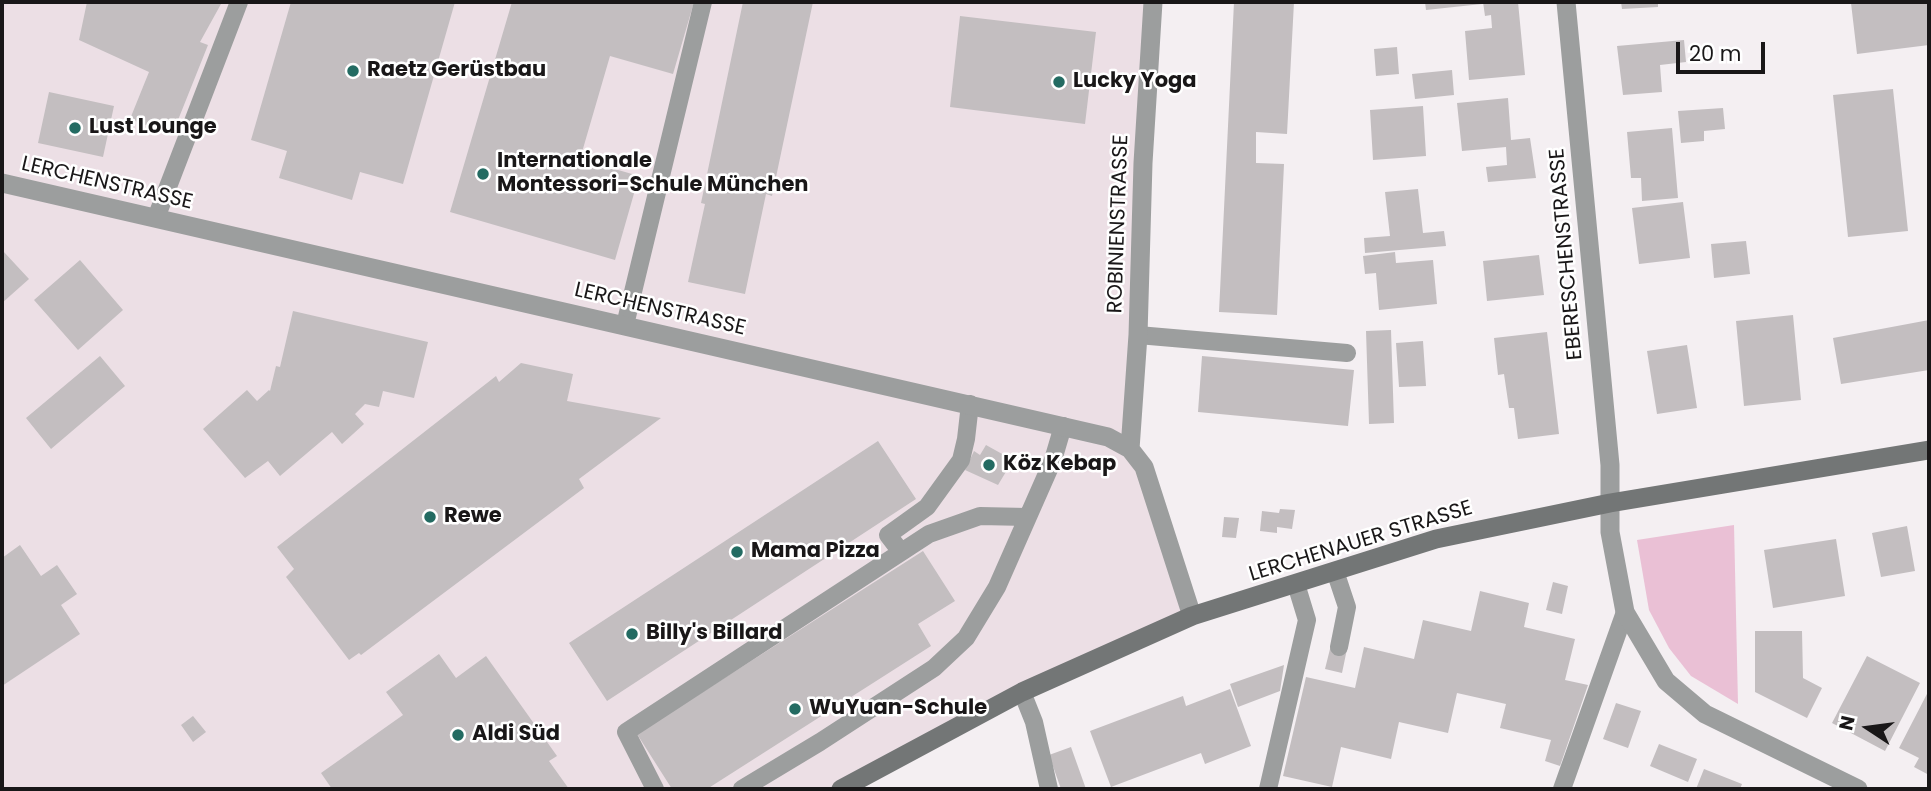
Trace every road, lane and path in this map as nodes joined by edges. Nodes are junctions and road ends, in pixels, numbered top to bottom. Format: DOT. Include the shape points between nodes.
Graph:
graph roads {
  1 [pos="239,2"];
  2 [pos="703,2"];
  3 [pos="1153,2"];
  4 [pos="1566,2"];
  5 [pos="2,183"];
  6 [pos="156,218"];
  7 [pos="625,326"];
  8 [pos="1138,335"];
  9 [pos="1347,353"];
  10 [pos="970,404"];
  11 [pos="1063,426"];
  12 [pos="1130,449"];
  13 [pos="1929,450"];
  14 [pos="1610,503"];
  15 [pos="1027,517"];
  16 [pos="901,552"];
  17 [pos="1335,571"];
  18 [pos="1296,584"];
  19 [pos="1625,611"];
  20 [pos="1192,617"];
  21 [pos="1339,647"];
  22 [pos="1021,692"];
  23 [pos="655,789"];
  24 [pos="742,789"];
  25 [pos="841,789"];
  26 [pos="1049,789"];
  27 [pos="1268,789"];
  28 [pos="1562,789"];
  29 [pos="1858,789"];
  1 -- 6 [label="lane"];
  2 -- 7 [label="lane"];
  3 -- 8 [label="street, ROBINIENSTRASSE"];
  4 -- 14 [label="street, EBERESCHENSTRASSE"];
  5 -- 6 [label="street, LERCHENSTRASSE"];
  6 -- 7 [label="street, LERCHENSTRASSE"];
  7 -- 10 [label="street, LERCHENSTRASSE"];
  8 -- 9 [label="lane"];
  8 -- 12 [label="street, ROBINIENSTRASSE"];
  10 -- 11 [label="street, LERCHENSTRASSE"];
  10 -- 16 [label="lane" via="961,460 927,507 888,535"];
  11 -- 12 [label="street, LERCHENSTRASSE" via="1108,437"];
  11 -- 15 [label="lane"];
  12 -- 20 [label="street" via="1144,467"];
  13 -- 14 [label="main road, LERCHENAUER STRASSE"];
  14 -- 17 [label="main road, LERCHENAUER STRASSE" via="1436,539"];
  14 -- 19 [label="street, EBERESCHENSTRASSE" via="1610,532"];
  15 -- 16 [label="lane" via="980,516 929,534"];
  15 -- 24 [label="lane" via="997,587 966,638 934,668"];
  16 -- 23 [label="lane" via="625,732"];
  17 -- 18 [label="main road, LERCHENAUER STRASSE"];
  17 -- 21 [label="lane" via="1347,607"];
  18 -- 20 [label="main road, LERCHENAUER STRASSE"];
  18 -- 27 [label="lane" via="1307,621"];
  19 -- 28 [label="lane"];
  19 -- 29 [label="street, EBERESCHENSTRASSE" via="1666,681 1705,714"];
  20 -- 22 [label="main road, LERCHENAUER STRASSE"];
  22 -- 25 [label="main road, LERCHENAUER STRASSE"];
  22 -- 26 [label="lane" via="1034,722"];
}
